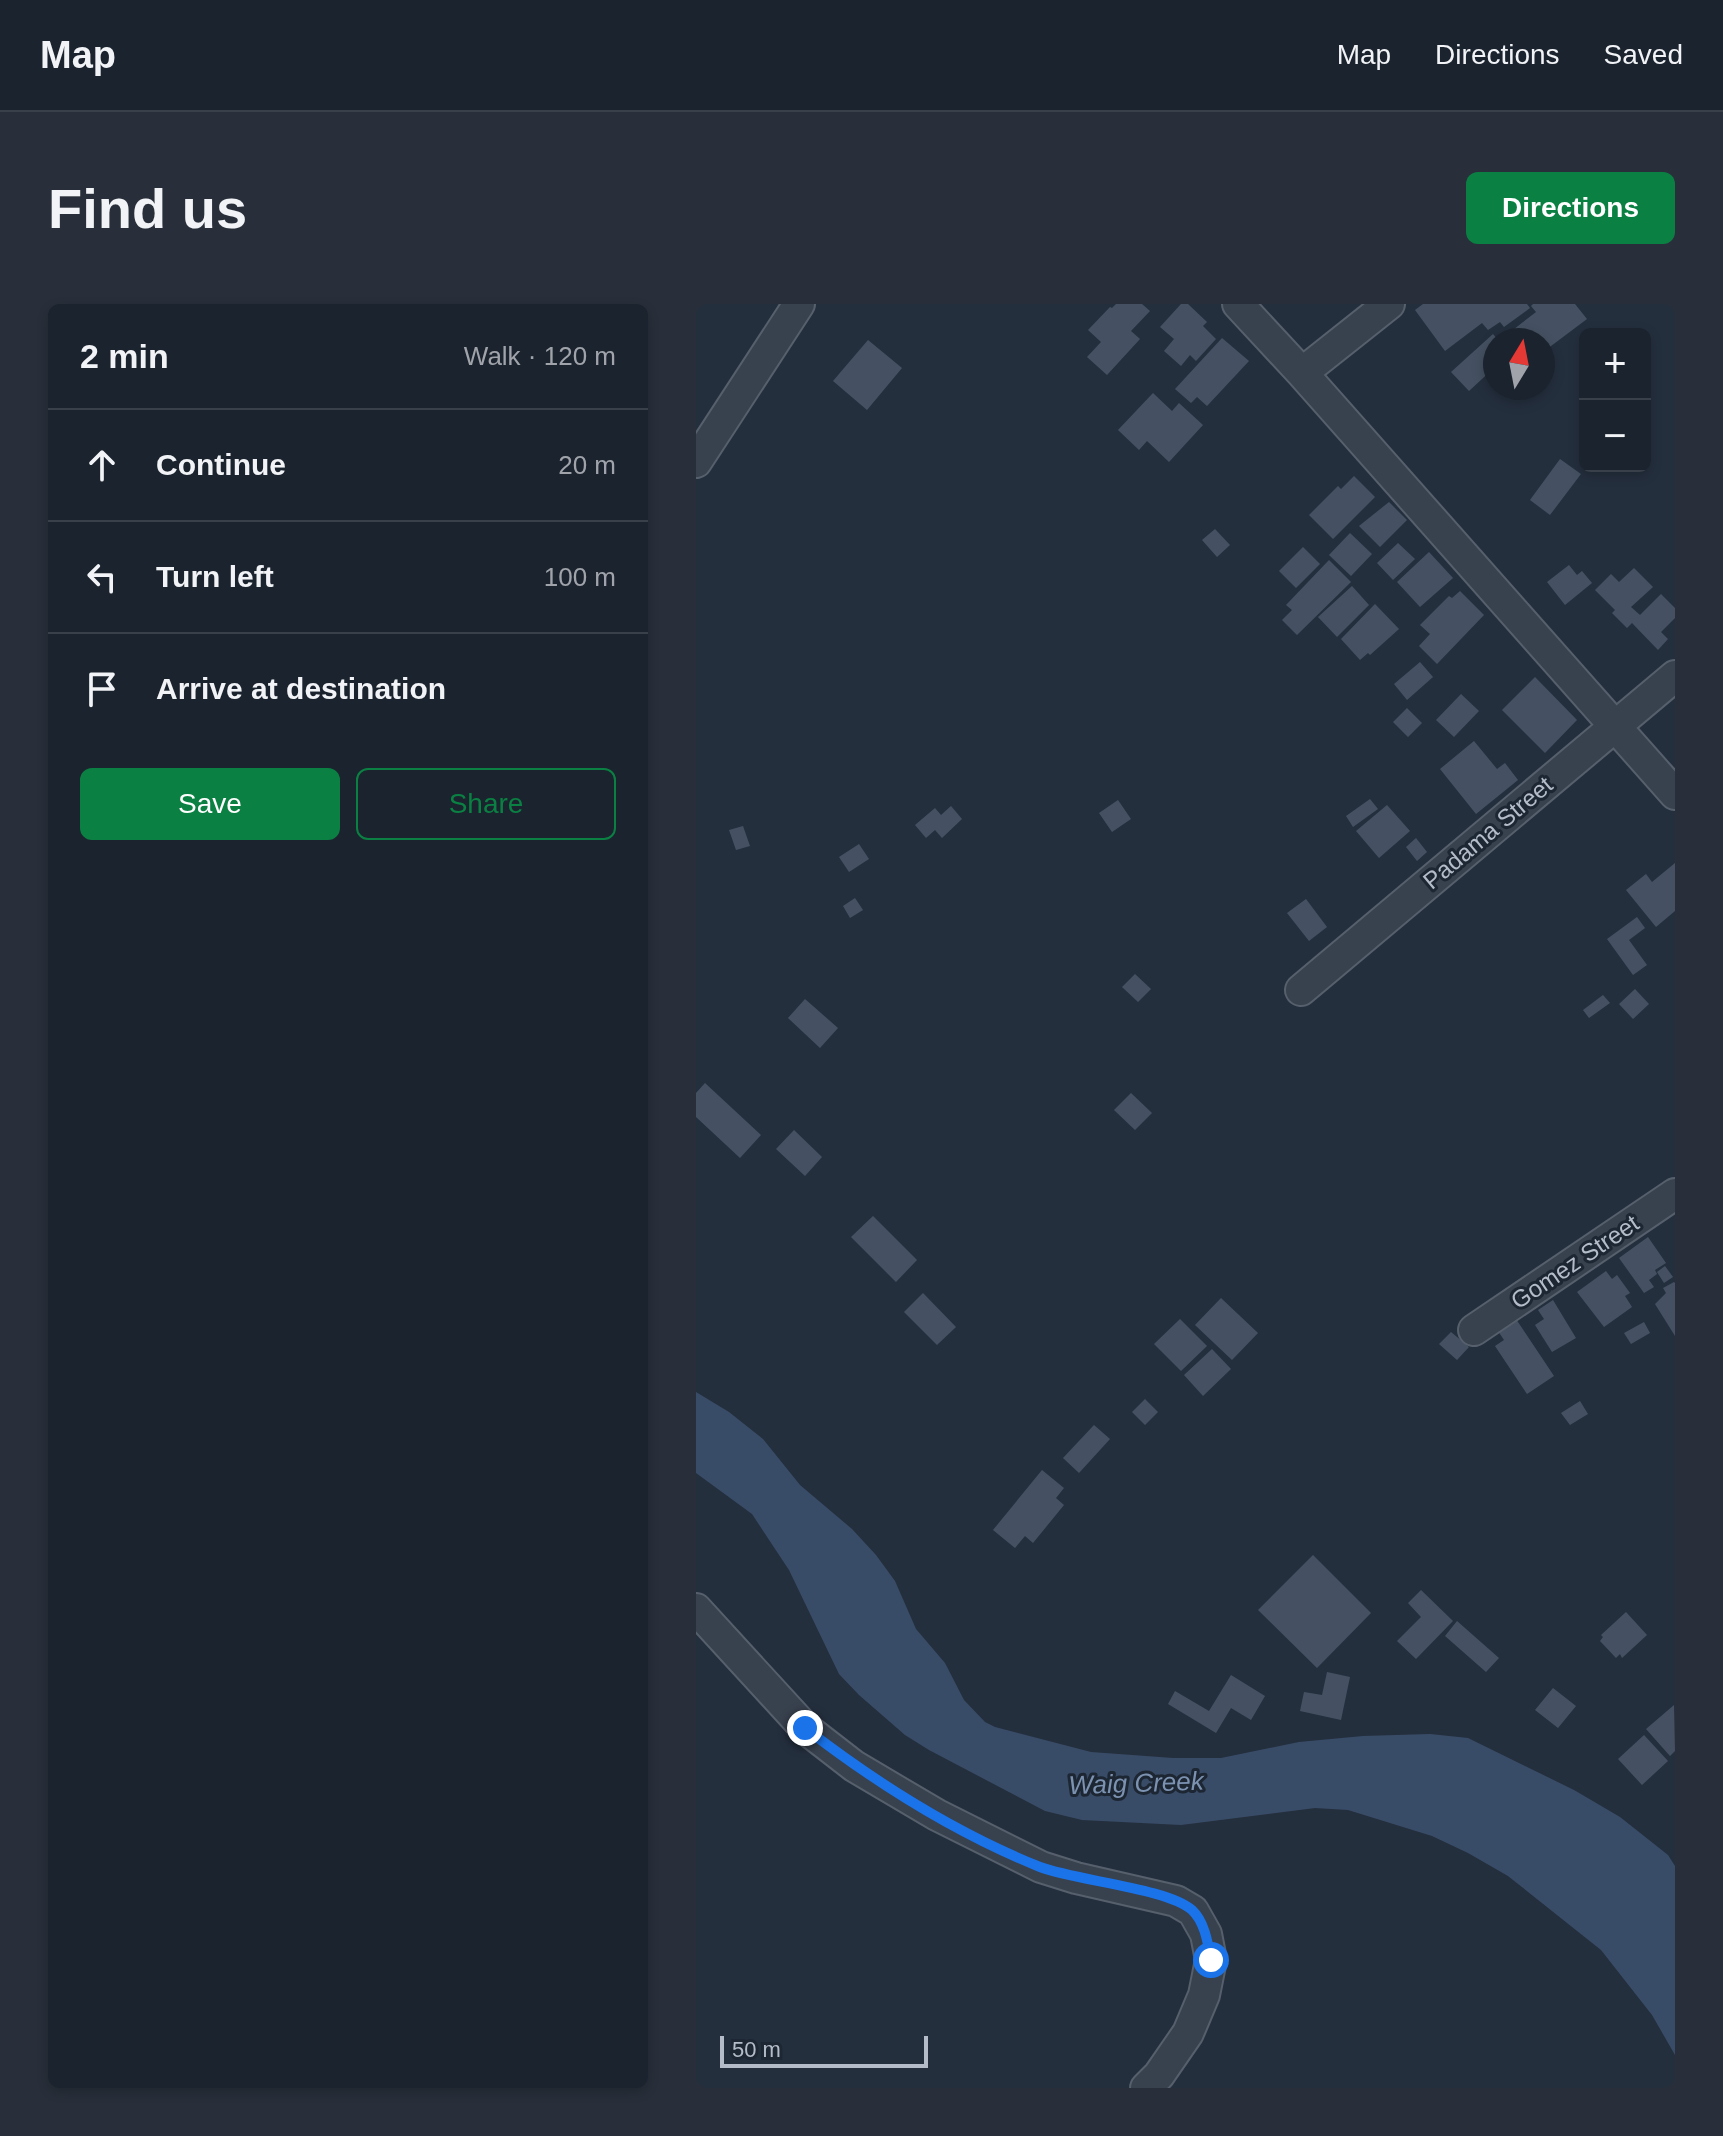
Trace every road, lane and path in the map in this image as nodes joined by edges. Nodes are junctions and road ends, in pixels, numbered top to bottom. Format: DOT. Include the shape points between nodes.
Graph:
graph roads {
  1 [pos="799,304"];
  2 [pos="1238,304"];
  3 [pos="1389,304"];
  4 [pos="1302,373"];
  5 [pos="696,462"];
  6 [pos="1675,676"];
  7 [pos="1615,727"];
  8 [pos="1675,794"];
  9 [pos="1301,990"];
  10 [pos="1675,1194"];
  11 [pos="1474,1330"];
  12 [pos="696,1609"];
  13 [pos="1146,2088"];
  1 -- 5 [label="street"];
  2 -- 4 [label="street"];
  3 -- 4 [label="street"];
  4 -- 7 [label="street"];
  6 -- 7 [label="street, Padama Street"];
  7 -- 8 [label="street"];
  7 -- 9 [label="street, Padama Street"];
  10 -- 11 [label="street, Gomez Street"];
  12 -- 13 [label="street" via="805,1728 854,1766 1041,1867 1176,1901 1193,1911 1206,1934 1211,1960 1204,1995 1188,2033"];
}
